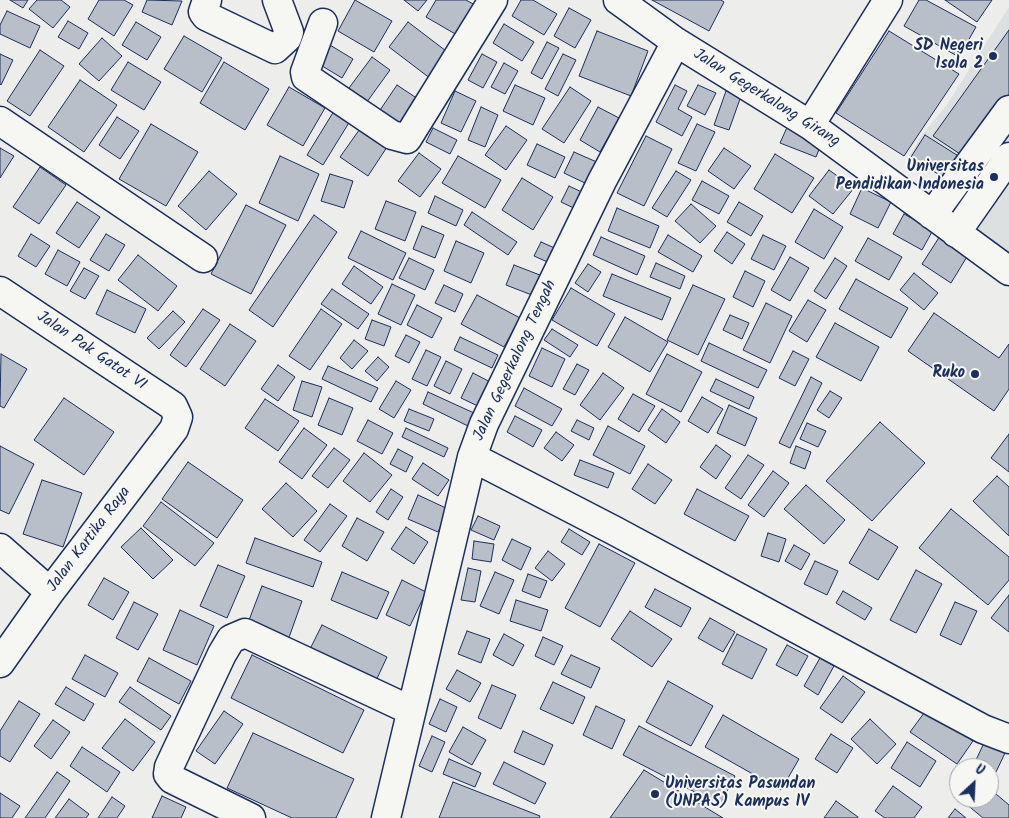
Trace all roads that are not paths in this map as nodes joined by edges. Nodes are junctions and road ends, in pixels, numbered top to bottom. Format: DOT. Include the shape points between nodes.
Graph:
graph roads {
  1 [pos="207,0"];
  2 [pos="278,0"];
  3 [pos="493,0"];
  4 [pos="618,0"];
  5 [pos="888,0"];
  6 [pos="323,24"];
  7 [pos="676,42"];
  8 [pos="1009,110"];
  9 [pos="0,121"];
  10 [pos="810,125"];
  11 [pos="1009,157"];
  12 [pos="932,215"];
  13 [pos="956,233"];
  14 [pos="203,258"];
  15 [pos="1009,271"];
  16 [pos="0,291"];
  17 [pos="178,417"];
  18 [pos="472,457"];
  19 [pos="0,548"];
  20 [pos="50,592"];
  21 [pos="0,663"];
  22 [pos="410,710"];
  23 [pos="1009,739"];
  24 [pos="251,818"];
  25 [pos="386,818"];
  1 -- 2 [label="street" via="203,12 206,16 275,49 289,32"];
  3 -- 6 [label="street" via="407,140 392,135 306,77"];
  4 -- 7 [label="street, Jalan Gegerkalong Girang"];
  5 -- 10 [label="street"];
  7 -- 10 [label="street, Jalan Gegerkalong Girang"];
  7 -- 18 [label="street, Jalan Gegerkalong Tengah" via="598,190 484,424"];
  8 -- 12 [label="street"];
  9 -- 14 [label="street"];
  10 -- 12 [label="street, Jalan Gegerkalong Girang"];
  11 -- 13 [label="street"];
  12 -- 13 [label="street, Jalan Gegerkalong Girang"];
  13 -- 15 [label="street, Jalan Gegerkalong Girang"];
  16 -- 17 [label="street, Jalan Pak Gatot VI" via="173,406"];
  17 -- 20 [label="street, Jalan Kartika Raya" via="174,429"];
  18 -- 22 [label="street, Jalan Gegerkalong Tengah"];
  18 -- 23 [label="street" via="983,729"];
  19 -- 20 [label="street"];
  20 -- 21 [label="street, Jalan Kartika Raya"];
  22 -- 24 [label="street" via="245,634 231,639 168,774 172,779"];
  22 -- 25 [label="street, Jalan Gegerkalong Tengah"];
}
